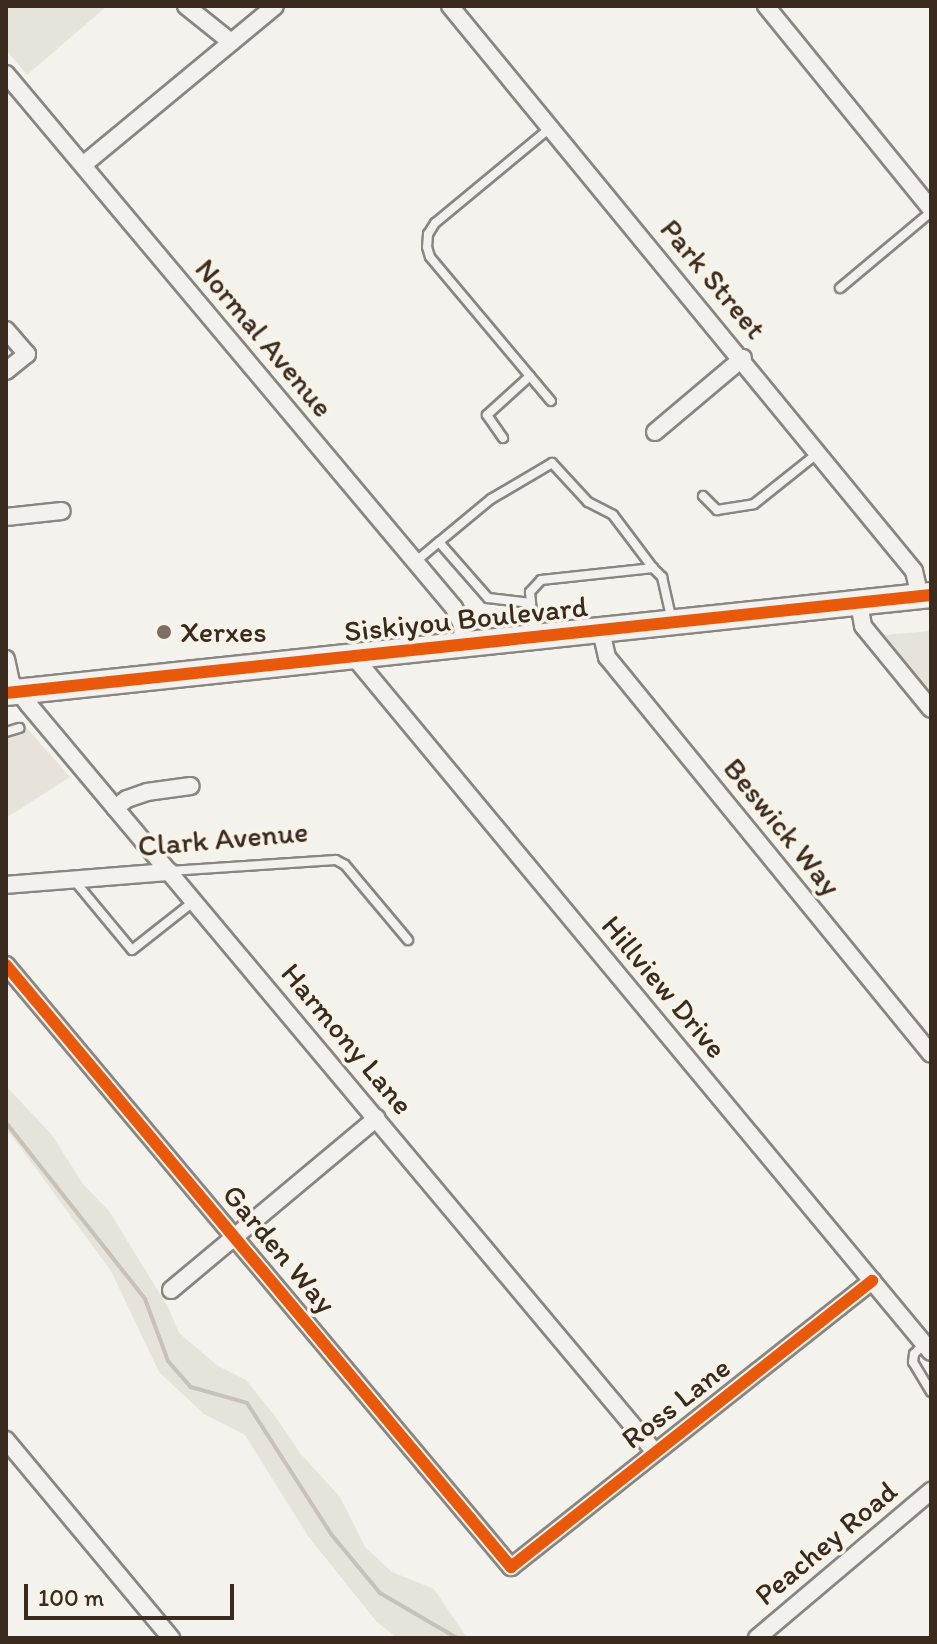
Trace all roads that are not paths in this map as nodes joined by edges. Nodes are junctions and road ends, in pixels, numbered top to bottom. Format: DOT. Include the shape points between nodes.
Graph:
graph roads {
  1 [pos="186,6"];
  2 [pos="275,6"];
  3 [pos="450,6"];
  4 [pos="766,6"];
  5 [pos="231,42"];
  6 [pos="6,74"];
  7 [pos="551,128"];
  8 [pos="83,165"];
  9 [pos="931,210"];
  10 [pos="840,288"];
  11 [pos="6,330"];
  12 [pos="743,358"];
  13 [pos="6,371"];
  14 [pos="530,376"];
  15 [pos="551,401"];
  16 [pos="655,432"];
  17 [pos="503,438"];
  18 [pos="819,452"];
  19 [pos="703,496"];
  20 [pos="62,511"];
  21 [pos="6,517"];
  22 [pos="439,542"];
  23 [pos="415,562"];
  24 [pos="653,568"];
  25 [pos="926,595"];
  26 [pos="531,603"];
  27 [pos="859,603"];
  28 [pos="672,622"];
  29 [pos="601,631"];
  30 [pos="535,637"];
  31 [pos="463,645"];
  32 [pos="354,657"];
  33 [pos="6,659"];
  34 [pos="12,692"];
  35 [pos="931,709"];
  36 [pos="19,728"];
  37 [pos="6,732"];
  38 [pos="191,786"];
  39 [pos="115,808"];
  40 [pos="169,872"];
  41 [pos="73,879"];
  42 [pos="6,885"];
  43 [pos="194,901"];
  44 [pos="408,940"];
  45 [pos="6,965"];
  46 [pos="931,1054"];
  47 [pos="377,1118"];
  48 [pos="235,1237"];
  49 [pos="872,1281"];
  50 [pos="171,1290"];
  51 [pos="928,1348"];
  52 [pos="931,1392"];
  53 [pos="6,1440"];
  54 [pos="654,1451"];
  55 [pos="931,1491"];
  56 [pos="511,1567"];
  57 [pos="171,1638"];
  58 [pos="757,1638"];
  1 -- 5 [label="street"];
  2 -- 5 [label="street"];
  3 -- 7 [label="street, Park Street"];
  4 -- 9 [label="street"];
  5 -- 8 [label="street"];
  6 -- 8 [label="street, Normal Avenue"];
  7 -- 12 [label="street, Park Street"];
  7 -- 14 [label="lane" via="428,234 430,257"];
  8 -- 23 [label="street, Normal Avenue"];
  9 -- 10 [label="lane"];
  11 -- 13 [label="street" via="27,354"];
  12 -- 16 [label="street"];
  12 -- 18 [label="street, Park Street"];
  14 -- 15 [label="lane"];
  14 -- 17 [label="lane" via="487,415"];
  18 -- 19 [label="lane" via="754,504 717,510"];
  18 -- 25 [label="street, Park Street" via="914,571"];
  20 -- 21 [label="street"];
  22 -- 23 [label="lane"];
  22 -- 24 [label="lane" via="491,499 552,463 588,502 613,515"];
  22 -- 26 [label="lane" via="488,598"];
  23 -- 31 [label="street, Normal Avenue" via="458,614"];
  24 -- 26 [label="lane" via="541,580 530,592"];
  24 -- 28 [label="lane" via="662,577"];
  25 -- 27 [label="main road, Siskiyou Boulevard"];
  26 -- 30 [label="lane"];
  27 -- 28 [label="main road, Siskiyou Boulevard"];
  27 -- 35 [label="street" via="863,626"];
  28 -- 29 [label="main road, Siskiyou Boulevard"];
  29 -- 30 [label="main road, Siskiyou Boulevard"];
  29 -- 46 [label="street, Beswick Way" via="607,657"];
  30 -- 31 [label="main road, Siskiyou Boulevard"];
  31 -- 32 [label="main road, Siskiyou Boulevard"];
  32 -- 34 [label="main road, Siskiyou Boulevard"];
  32 -- 49 [label="street, Hillview Drive"];
  33 -- 34 [label="street, Harmony Lane"];
  34 -- 39 [label="street, Harmony Lane"];
  36 -- 37 [label="lane"];
  38 -- 39 [label="street" via="147,792"];
  39 -- 40 [label="street, Harmony Lane"];
  40 -- 41 [label="street, Clark Avenue"];
  40 -- 43 [label="street, Harmony Lane"];
  40 -- 44 [label="lane, Clark Avenue" via="336,860"];
  41 -- 42 [label="street, Clark Avenue"];
  41 -- 43 [label="lane" via="132,950"];
  43 -- 47 [label="street, Harmony Lane"];
  45 -- 48 [label="street, Garden Way"];
  47 -- 48 [label="street"];
  47 -- 54 [label="street, Harmony Lane"];
  48 -- 50 [label="street"];
  48 -- 56 [label="street, Garden Way"];
  49 -- 51 [label="street, Hillview Drive"];
  49 -- 54 [label="street, Ross Lane"];
  51 -- 52 [label="lane" via="914,1354 913,1362"];
  53 -- 57 [label="street"];
  54 -- 56 [label="street, Ross Lane"];
  55 -- 58 [label="street, Peachey Road"];
}
